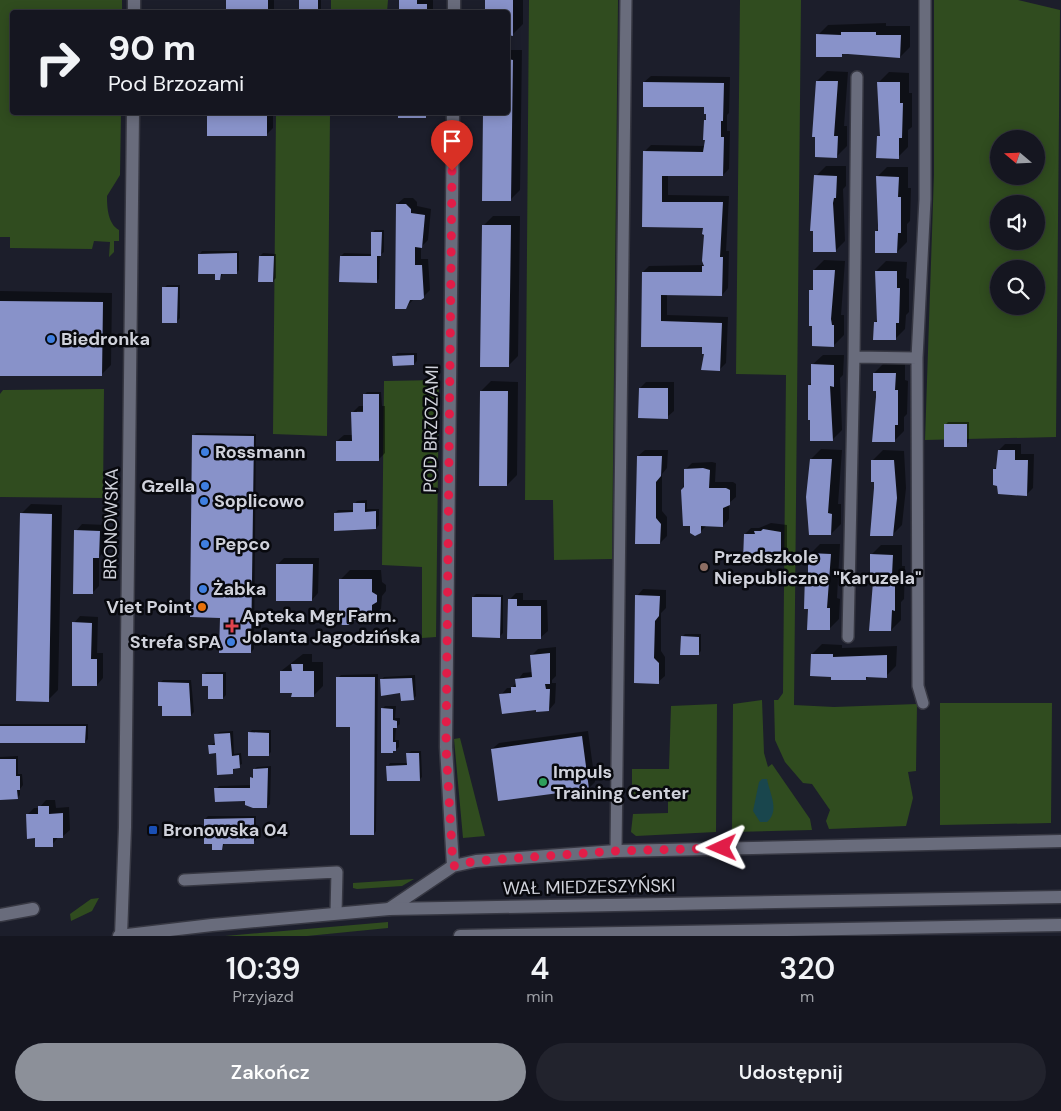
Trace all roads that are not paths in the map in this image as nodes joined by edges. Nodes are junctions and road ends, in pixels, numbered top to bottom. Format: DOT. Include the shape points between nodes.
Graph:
graph roads {
  1 [pos="626,0"];
  2 [pos="925,0"];
  3 [pos="857,77"];
  4 [pos="133,115"];
  5 [pos="453,115"];
  6 [pos="854,357"];
  7 [pos="917,358"];
  8 [pos="848,637"];
  9 [pos="924,703"];
  10 [pos="1061,841"];
  11 [pos="616,851"];
  12 [pos="453,866"];
  13 [pos="184,880"];
  14 [pos="1061,897"];
  15 [pos="33,909"];
  16 [pos="388,909"];
  17 [pos="336,913"];
  18 [pos="0,915"];
  19 [pos="1061,925"];
  20 [pos="121,936"];
  21 [pos="460,936"];
  1 -- 11 [label="lane"];
  2 -- 7 [label="lane" via="925,199"];
  3 -- 6 [label="lane"];
  4 -- 20 [label="street, BRONOWSKA"];
  5 -- 12 [label="street, POD BRZOZAMI" via="446,747"];
  6 -- 7 [label="lane"];
  6 -- 8 [label="lane"];
  7 -- 9 [label="lane" via="918,686"];
  10 -- 11 [label="street"];
  11 -- 12 [label="street" via="476,861"];
  12 -- 16 [label="street"];
  13 -- 17 [label="lane" via="337,872"];
  14 -- 16 [label="street, WAŁ MIEDZESZYŃSKI"];
  15 -- 18 [label="street"];
  16 -- 17 [label="street, WAŁ MIEDZESZYŃSKI"];
  17 -- 20 [label="street, WAŁ MIEDZESZYŃSKI"];
  19 -- 21 [label="street"];
}
